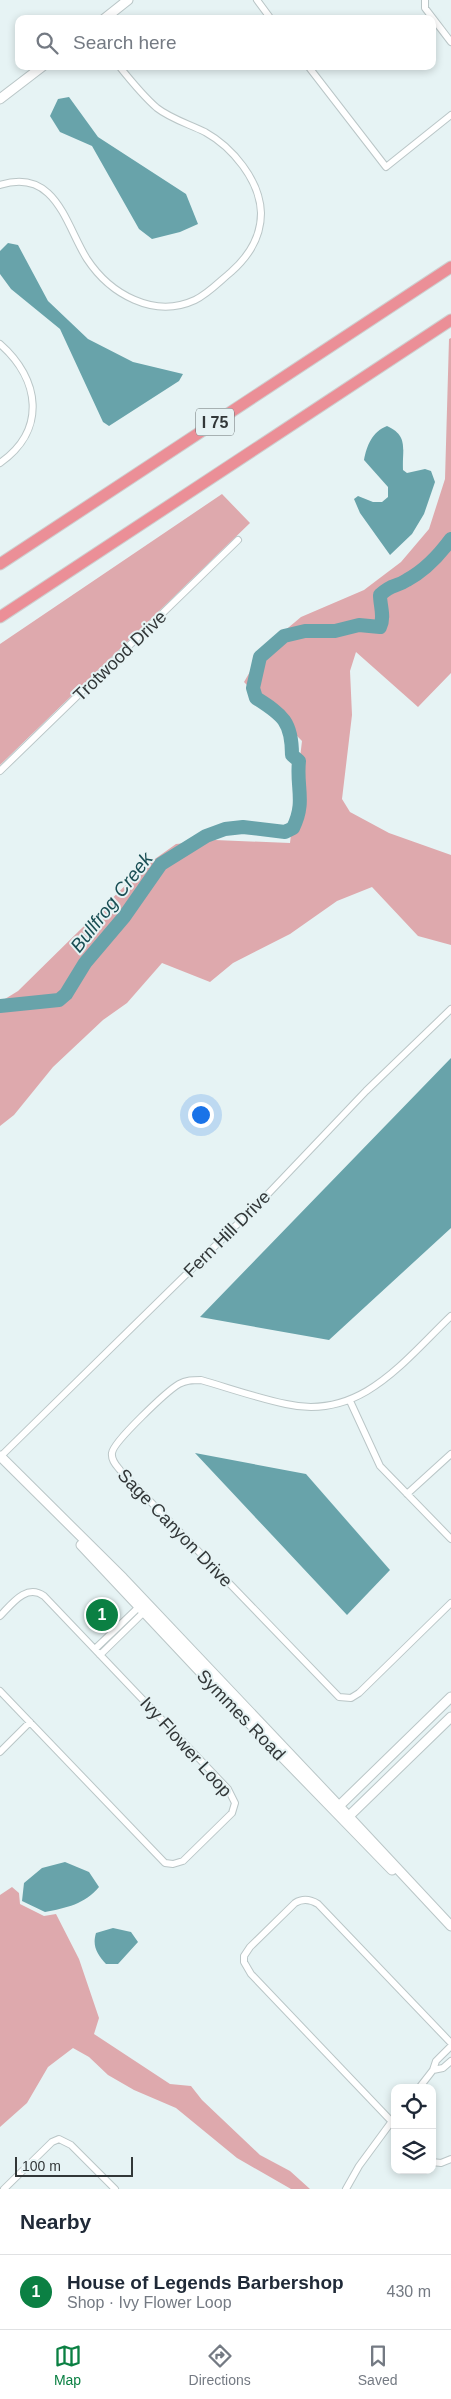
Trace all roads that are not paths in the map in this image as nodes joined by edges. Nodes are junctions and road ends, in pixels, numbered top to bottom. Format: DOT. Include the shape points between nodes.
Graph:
graph roads {
  1 [pos="128,0"];
  2 [pos="256,0"];
  3 [pos="425,0"];
  4 [pos="109,15"];
  5 [pos="268,15"];
  6 [pos="430,15"];
  7 [pos="436,22"];
  8 [pos="451,42"];
  9 [pos="38,70"];
  10 [pos="122,70"];
  11 [pos="311,70"];
  12 [pos="0,99"];
  13 [pos="451,115"];
  14 [pos="0,185"];
  15 [pos="451,267"];
  16 [pos="451,320"];
  17 [pos="0,344"];
  18 [pos="0,463"];
  19 [pos="238,540"];
  20 [pos="0,564"];
  21 [pos="0,617"];
  22 [pos="0,771"];
  23 [pos="451,1009"];
  24 [pos="451,1316"];
  25 [pos="350,1401"];
  26 [pos="451,1454"];
  27 [pos="0,1457"];
  28 [pos="407,1494"];
  29 [pos="451,1539"];
  30 [pos="451,1603"];
  31 [pos="144,1607"];
  32 [pos="0,1616"];
  33 [pos="98,1652"];
  34 [pos="0,1691"];
  35 [pos="451,1697"];
  36 [pos="451,1717"];
  37 [pos="30,1722"];
  38 [pos="0,1752"];
  39 [pos="337,1808"];
  40 [pos="346,1818"];
  41 [pos="451,1926"];
  42 [pos="451,1931"];
  43 [pos="451,2045"];
  44 [pos="451,2061"];
  45 [pos="433,2070"];
  46 [pos="422,2084"];
  47 [pos="391,2119"];
  48 [pos="391,2124"];
  49 [pos="451,2159"];
  50 [pos="436,2163"];
  51 [pos="4,2189"];
  52 [pos="114,2189"];
  53 [pos="346,2189"];
  1 -- 4 [label="street"];
  2 -- 5 [label="street"];
  3 -- 6 [label="street" via="425,8"];
  7 -- 8 [label="street"];
  9 -- 12 [label="street"];
  10 -- 14 [label="street" via="158,109 223,144 243,166 259,200 261,214 249,254 239,265 195,300 164,307 142,304 111,286 93,267 54,197 31,184"];
  11 -- 13 [label="street" via="386,167"];
  15 -- 20 [label="highway, I 75"];
  16 -- 21 [label="highway, I 75"];
  17 -- 18 [label="street" via="25,373 33,394 32,420 23,442"];
  19 -- 22 [label="street, Trotwood Drive"];
  23 -- 27 [label="street, Fern Hill Drive"];
  24 -- 25 [label="street, Sage Canyon Drive" via="379,1384"];
  25 -- 28 [label="street" via="380,1466"];
  25 -- 30 [label="street, Sage Canyon Drive" via="321,1407 297,1406 201,1380 186,1381 171,1390 120,1438 114,1445 112,1458 339,1697 351,1698 359,1693"];
  26 -- 28 [label="street"];
  27 -- 31 [label="street, Symmes Road"];
  28 -- 29 [label="street"];
  31 -- 33 [label="street"];
  31 -- 39 [label="street, Symmes Road"];
  32 -- 33 [label="street, Ivy Flower Loop" via="22,1595 38,1592"];
  33 -- 37 [label="street, Ivy Flower Loop" via="231,1793 235,1803 228,1818 183,1861 165,1863"];
  34 -- 37 [label="street, Ivy Flower Loop"];
  35 -- 39 [label="street"];
  36 -- 40 [label="street"];
  37 -- 38 [label="street"];
  39 -- 40 [label="street, Symmes Road"];
  40 -- 41 [label="street, Symmes Road"];
  40 -- 42 [label="street, Symmes Road"];
  43 -- 45 [label="street" via="436,2061"];
  43 -- 47 [label="street" via="311,1900 294,1903 250,1947 244,1956 246,1968"];
  44 -- 45 [label="street" via="443,2068"];
  45 -- 46 [label="street"];
  48 -- 53 [label="street"];
  49 -- 50 [label="street"];
  51 -- 52 [label="street" via="59,2139 71,2145"];
}
